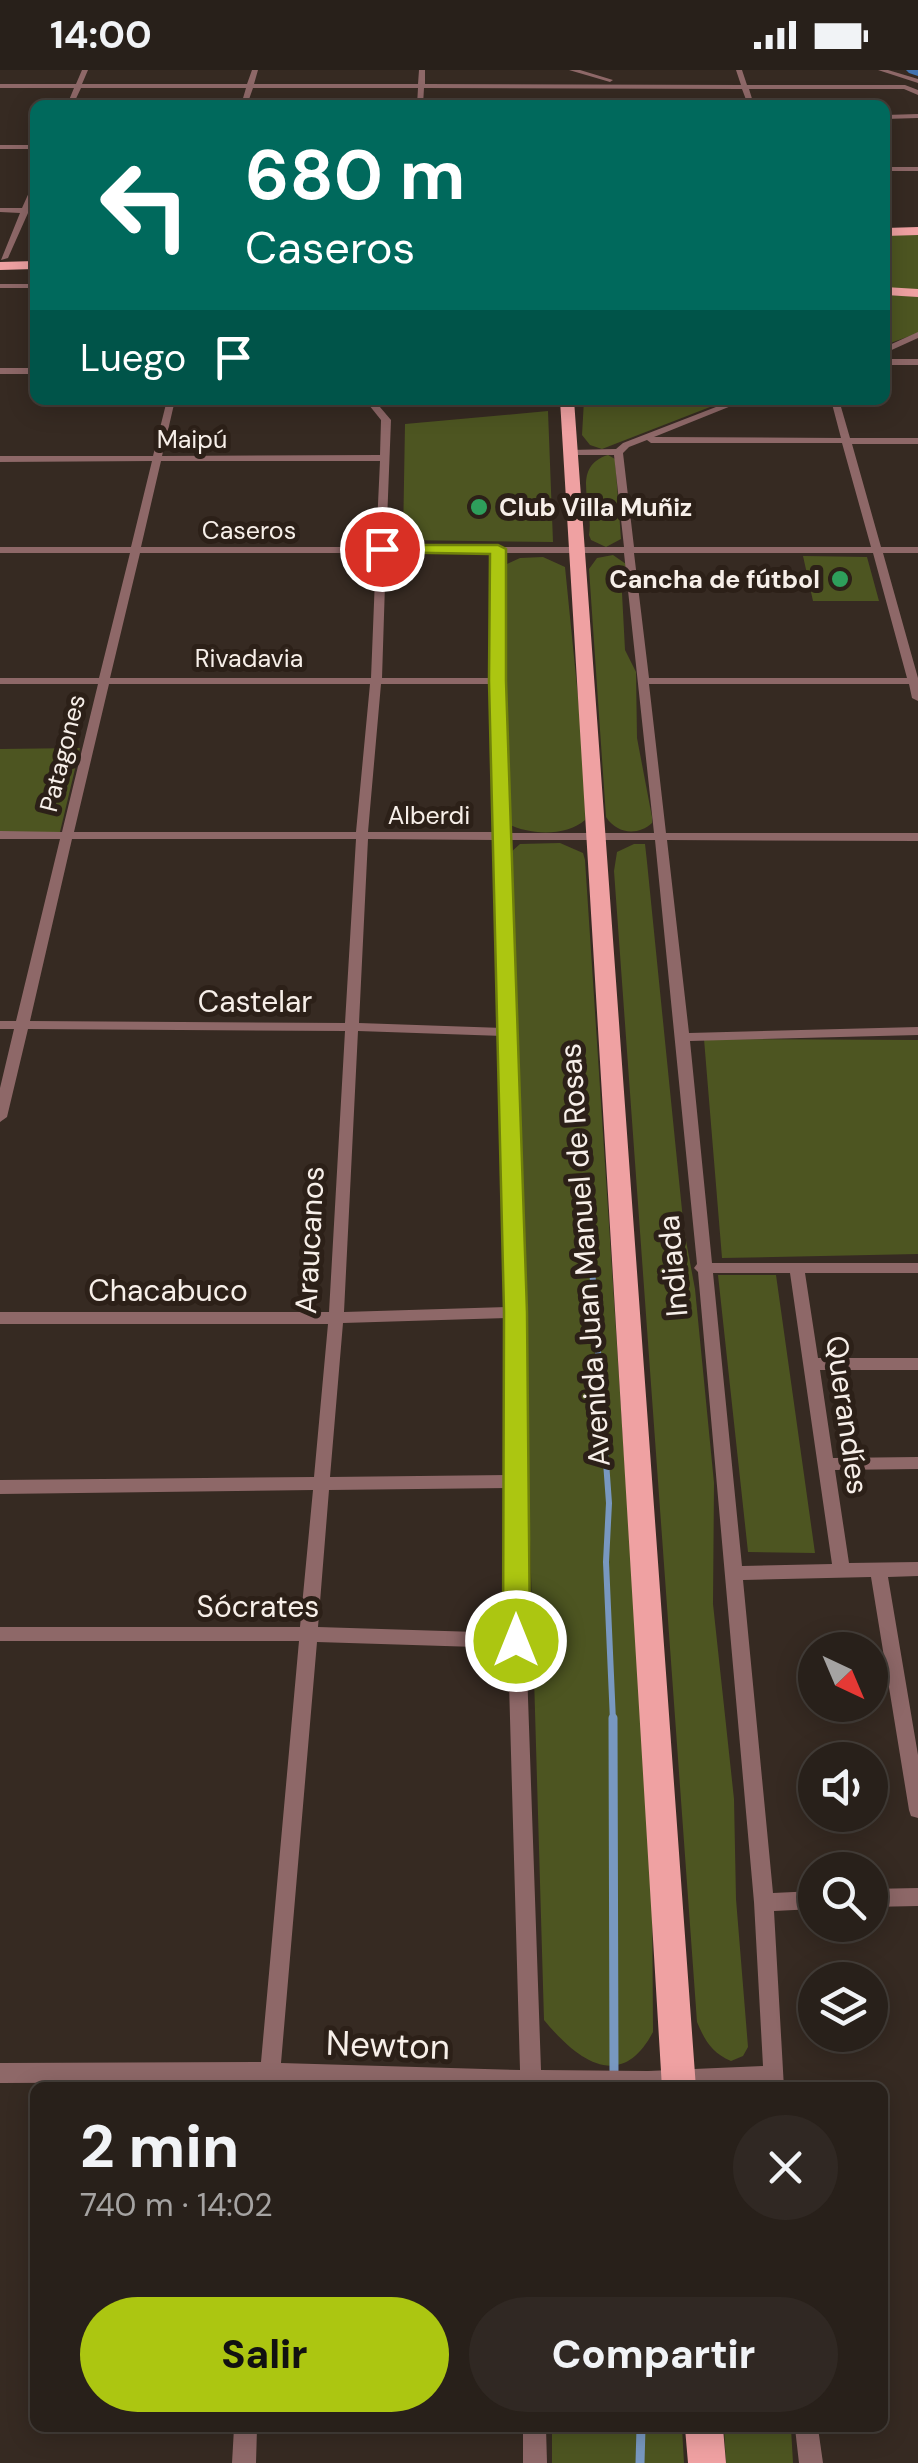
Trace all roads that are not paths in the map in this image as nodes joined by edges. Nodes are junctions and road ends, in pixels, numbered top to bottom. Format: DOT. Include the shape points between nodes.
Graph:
graph roads {
  1 [pos="85,70"];
  2 [pos="255,70"];
  3 [pos="422,70"];
  4 [pos="483,70"];
  5 [pos="570,70"];
  6 [pos="606,70"];
  7 [pos="739,70"];
  8 [pos="881,70"];
  9 [pos="612,83"];
  10 [pos="0,84"];
  11 [pos="78,86"];
  12 [pos="744,86"];
  13 [pos="248,87"];
  14 [pos="422,87"];
  15 [pos="483,88"];
  16 [pos="571,88"];
  17 [pos="917,88"];
  18 [pos="618,96"];
  19 [pos="72,100"];
  20 [pos="245,100"];
  21 [pos="421,100"];
  22 [pos="575,100"];
  23 [pos="749,100"];
  24 [pos="890,116"];
  25 [pos="918,116"];
  26 [pos="0,147"];
  27 [pos="30,147"];
  28 [pos="890,169"];
  29 [pos="918,169"];
  30 [pos="0,210"];
  31 [pos="30,211"];
  32 [pos="918,230"];
  33 [pos="890,232"];
  34 [pos="5,242"];
  35 [pos="2,261"];
  36 [pos="30,261"];
  37 [pos="0,286"];
  38 [pos="30,286"];
  39 [pos="890,291"];
  40 [pos="918,293"];
  41 [pos="918,335"];
  42 [pos="890,348"];
  43 [pos="890,362"];
  44 [pos="918,362"];
  45 [pos="0,371"];
  46 [pos="30,371"];
  47 [pos="170,405"];
  48 [pos="373,405"];
  49 [pos="570,405"];
  50 [pos="730,405"];
  51 [pos="835,405"];
  52 [pos="642,440"];
  53 [pos="918,441"];
  54 [pos="845,442"];
  55 [pos="622,449"];
  56 [pos="572,452"];
  57 [pos="385,458"];
  58 [pos="154,459"];
  59 [pos="0,460"];
  60 [pos="382,549"];
  61 [pos="498,549"];
  62 [pos="0,550"];
  63 [pos="577,550"];
  64 [pos="628,550"];
  65 [pos="876,550"];
  66 [pos="918,550"];
  67 [pos="135,551"];
  68 [pos="104,680"];
  69 [pos="376,680"];
  70 [pos="0,681"];
  71 [pos="497,681"];
  72 [pos="644,681"];
  73 [pos="916,681"];
  74 [pos="918,698"];
  75 [pos="0,835"];
  76 [pos="64,835"];
  77 [pos="362,836"];
  78 [pos="918,837"];
  79 [pos="501,838"];
  80 [pos="597,838"];
  81 [pos="660,839"];
  82 [pos="0,1025"];
  83 [pos="22,1026"];
  84 [pos="351,1027"];
  85 [pos="918,1030"];
  86 [pos="510,1032"];
  87 [pos="682,1036"];
  88 [pos="0,1117"];
  89 [pos="702,1268"];
  90 [pos="918,1268"];
  91 [pos="796,1270"];
  92 [pos="516,1312"];
  93 [pos="0,1318"];
  94 [pos="336,1318"];
  95 [pos="812,1364"];
  96 [pos="918,1364"];
  97 [pos="918,1463"];
  98 [pos="827,1464"];
  99 [pos="515,1480"];
  100 [pos="322,1483"];
  101 [pos="0,1488"];
  102 [pos="842,1569"];
  103 [pos="878,1569"];
  104 [pos="918,1569"];
  105 [pos="734,1574"];
  106 [pos="0,1634"];
  107 [pos="310,1634"];
  108 [pos="516,1641"];
  109 [pos="918,1810"];
  110 [pos="918,1897"];
  111 [pos="888,1898"];
  112 [pos="798,1901"];
  113 [pos="764,1902"];
  114 [pos="0,2072"];
  115 [pos="270,2080"];
  116 [pos="374,2082"];
  117 [pos="531,2082"];
  118 [pos="679,2082"];
  119 [pos="774,2082"];
  120 [pos="246,2432"];
  121 [pos="535,2432"];
  122 [pos="704,2432"];
  123 [pos="807,2432"];
  124 [pos="244,2463"];
  125 [pos="535,2463"];
  126 [pos="707,2463"];
  127 [pos="811,2463"];
  1 -- 11 [label="street"];
  2 -- 13 [label="street"];
  3 -- 14 [label="street"];
  4 -- 15 [label="street"];
  5 -- 9 [label="street"];
  5 -- 16 [label="street"];
  6 -- 9 [label="street"];
  7 -- 12 [label="street"];
  8 -- 17 [label="street"];
  9 -- 12 [label="street"];
  9 -- 16 [label="street"];
  9 -- 18 [label="street"];
  10 -- 11 [label="street"];
  11 -- 13 [label="street"];
  11 -- 19 [label="street"];
  12 -- 17 [label="street"];
  12 -- 23 [label="street"];
  13 -- 14 [label="street"];
  13 -- 20 [label="street"];
  14 -- 15 [label="street"];
  14 -- 21 [label="street"];
  15 -- 16 [label="street"];
  16 -- 22 [label="street"];
  24 -- 25 [label="street"];
  26 -- 27 [label="street"];
  28 -- 29 [label="street"];
  30 -- 31 [label="street"];
  31 -- 34 [label="street"];
  32 -- 33 [label="main road"];
  34 -- 35 [label="street"];
  35 -- 36 [label="main road"];
  37 -- 38 [label="street"];
  39 -- 40 [label="main road"];
  41 -- 42 [label="street"];
  43 -- 44 [label="street"];
  45 -- 46 [label="street"];
  47 -- 58 [label="street, Patagones"];
  48 -- 57 [label="street, Araucanos" via="386,420"];
  49 -- 56 [label="main road, Avenida Juan Manuel de Rosas"];
  50 -- 52 [label="street"];
  51 -- 54 [label="street"];
  52 -- 54 [label="street"];
  52 -- 55 [label="street"];
  53 -- 54 [label="street"];
  54 -- 65 [label="street"];
  55 -- 56 [label="street"];
  55 -- 64 [label="street, Indiada"];
  56 -- 63 [label="main road, Avenida Juan Manuel de Rosas"];
  57 -- 58 [label="street, Maipú"];
  57 -- 60 [label="street, Araucanos"];
  58 -- 59 [label="street, Maipú"];
  58 -- 67 [label="street, Patagones"];
  60 -- 61 [label="street, Caseros"];
  60 -- 67 [label="street, Caseros"];
  60 -- 69 [label="street, Araucanos"];
  61 -- 63 [label="street, Caseros"];
  61 -- 71 [label="street"];
  62 -- 67 [label="street, Caseros"];
  63 -- 64 [label="street, Caseros"];
  63 -- 80 [label="main road, Avenida Juan Manuel de Rosas"];
  64 -- 65 [label="street, Caseros"];
  64 -- 72 [label="street, Indiada"];
  65 -- 66 [label="street, Caseros"];
  65 -- 73 [label="street"];
  67 -- 68 [label="street, Patagones"];
  68 -- 69 [label="street, Rivadavia"];
  68 -- 70 [label="street, Rivadavia"];
  68 -- 76 [label="street, Patagones"];
  69 -- 71 [label="street, Rivadavia"];
  69 -- 77 [label="street, Araucanos"];
  71 -- 79 [label="street"];
  72 -- 73 [label="street"];
  72 -- 81 [label="street, Indiada"];
  73 -- 74 [label="street"];
  75 -- 76 [label="street, Alberdi"];
  76 -- 77 [label="street, Alberdi"];
  76 -- 83 [label="street, Patagones"];
  77 -- 79 [label="street, Alberdi"];
  77 -- 84 [label="street, Araucanos"];
  78 -- 81 [label="street, Alberdi"];
  79 -- 80 [label="street, Alberdi"];
  79 -- 86 [label="street"];
  80 -- 81 [label="street, Alberdi"];
  80 -- 118 [label="main road, Avenida Juan Manuel de Rosas"];
  81 -- 87 [label="street, Indiada"];
  82 -- 83 [label="street, Castelar"];
  83 -- 84 [label="street, Castelar"];
  83 -- 88 [label="street, Patagones"];
  84 -- 86 [label="street, Castelar"];
  84 -- 94 [label="street, Araucanos"];
  85 -- 87 [label="street"];
  86 -- 92 [label="street"];
  87 -- 89 [label="street, Indiada"];
  89 -- 91 [label="street"];
  89 -- 105 [label="street, Indiada"];
  90 -- 91 [label="street"];
  91 -- 95 [label="street, Querandíes"];
  92 -- 94 [label="street, Chacabuco"];
  92 -- 99 [label="street"];
  93 -- 94 [label="street, Chacabuco"];
  94 -- 100 [label="street, Araucanos"];
  95 -- 96 [label="street"];
  95 -- 98 [label="street, Querandíes"];
  97 -- 98 [label="street"];
  98 -- 102 [label="street, Querandíes"];
  99 -- 100 [label="street"];
  99 -- 108 [label="street"];
  100 -- 101 [label="street"];
  100 -- 107 [label="street, Araucanos"];
  102 -- 103 [label="street"];
  102 -- 105 [label="street"];
  103 -- 104 [label="street"];
  103 -- 109 [label="street"];
  105 -- 113 [label="street, Indiada"];
  106 -- 107 [label="street, Sócrates"];
  107 -- 108 [label="street, Sócrates"];
  107 -- 115 [label="street, Araucanos"];
  108 -- 117 [label="street"];
  110 -- 111 [label="street"];
  112 -- 113 [label="street"];
  113 -- 119 [label="street, Indiada"];
  114 -- 115 [label="street, Newton"];
  115 -- 116 [label="street, Newton"];
  120 -- 124 [label="street"];
  121 -- 125 [label="street"];
  122 -- 126 [label="main road"];
  123 -- 127 [label="street"];
}
